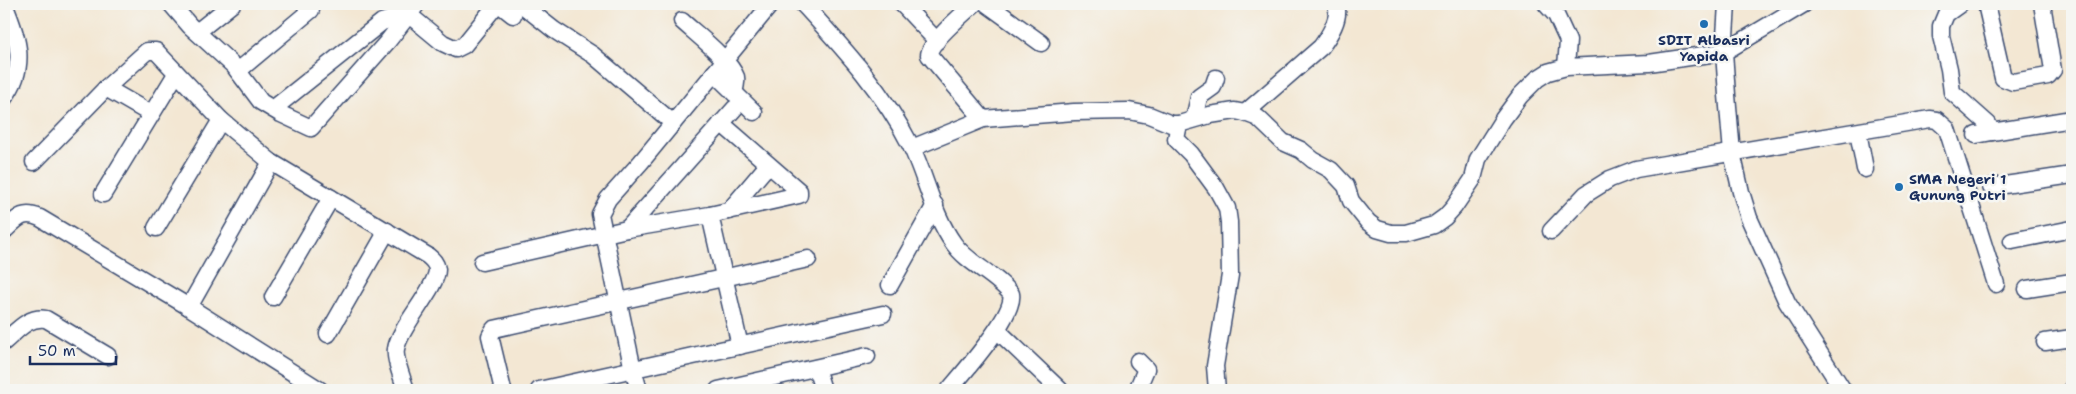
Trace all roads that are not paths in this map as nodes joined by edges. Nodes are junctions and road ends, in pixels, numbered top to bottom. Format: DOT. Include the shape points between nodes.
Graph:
graph roads {
  1 [pos="4,4"];
  2 [pos="171,4"];
  3 [pos="232,4"];
  4 [pos="305,4"];
  5 [pos="498,4"];
  6 [pos="771,4"];
  7 [pos="803,4"];
  8 [pos="902,4"];
  9 [pos="974,4"];
  10 [pos="987,4"];
  11 [pos="1546,4"];
  12 [pos="1727,4"];
  13 [pos="1804,4"];
  14 [pos="1960,4"];
  15 [pos="1986,4"];
  16 [pos="2042,4"];
  17 [pos="1339,5"];
  18 [pos="413,9"];
  19 [pos="517,9"];
  20 [pos="682,21"];
  21 [pos="197,32"];
  22 [pos="937,41"];
  23 [pos="1041,43"];
  24 [pos="1724,52"];
  25 [pos="719,67"];
  26 [pos="1566,67"];
  27 [pos="238,71"];
  28 [pos="176,74"];
  29 [pos="1216,78"];
  30 [pos="106,88"];
  31 [pos="4,98"];
  32 [pos="735,100"];
  33 [pos="272,109"];
  34 [pos="754,112"];
  35 [pos="1245,113"];
  36 [pos="151,114"];
  37 [pos="983,119"];
  38 [pos="2072,119"];
  39 [pos="221,120"];
  40 [pos="1187,122"];
  41 [pos="673,123"];
  42 [pos="722,123"];
  43 [pos="1858,132"];
  44 [pos="912,148"];
  45 [pos="1732,153"];
  46 [pos="34,162"];
  47 [pos="271,162"];
  48 [pos="768,164"];
  49 [pos="1866,169"];
  50 [pos="2072,175"];
  51 [pos="1991,187"];
  52 [pos="103,194"];
  53 [pos="331,198"];
  54 [pos="935,206"];
  55 [pos="729,211"];
  56 [pos="710,215"];
  57 [pos="156,228"];
  58 [pos="628,229"];
  59 [pos="2072,229"];
  60 [pos="4,231"];
  61 [pos="387,231"];
  62 [pos="1551,231"];
  63 [pos="603,234"];
  64 [pos="2012,241"];
  65 [pos="808,259"];
  66 [pos="482,262"];
  67 [pos="724,278"];
  68 [pos="2072,282"];
  69 [pos="1996,284"];
  70 [pos="890,285"];
  71 [pos="2027,289"];
  72 [pos="273,297"];
  73 [pos="618,302"];
  74 [pos="189,307"];
  75 [pos="882,314"];
  76 [pos="997,330"];
  77 [pos="328,334"];
  78 [pos="2072,338"];
  79 [pos="4,342"];
  80 [pos="2045,342"];
  81 [pos="740,346"];
  82 [pos="108,356"];
  83 [pos="867,356"];
  84 [pos="1138,361"];
  85 [pos="816,368"];
  86 [pos="633,370"];
  87 [pos="320,390"];
  88 [pos="406,390"];
  89 [pos="502,390"];
  90 [pos="539,390"];
  91 [pos="639,390"];
  92 [pos="718,390"];
  93 [pos="823,390"];
  94 [pos="949,390"];
  95 [pos="1060,390"];
  96 [pos="1137,390"];
  97 [pos="1217,390"];
  98 [pos="1844,390"];
  1 -- 31 [label="street" via="19,48 16,74"];
  2 -- 21 [label="street"];
  3 -- 21 [label="street"];
  4 -- 27 [label="street" via="310,10"];
  5 -- 18 [label="street" via="456,49 443,44"];
  5 -- 19 [label="street"];
  6 -- 25 [label="street"];
  7 -- 44 [label="street" via="874,84"];
  8 -- 22 [label="street"];
  9 -- 22 [label="street"];
  10 -- 23 [label="street"];
  11 -- 26 [label="street" via="1556,15 1568,41"];
  12 -- 24 [label="street"];
  13 -- 24 [label="street"];
  14 -- 38 [label="street" via="1946,14 1941,26 1952,92 1988,124 1984,134"];
  15 -- 16 [label="street" via="2003,78 2013,82 2048,76 2053,70"];
  17 -- 35 [label="street" via="1330,35 1321,48"];
  18 -- 33 [label="street" via="382,22"];
  18 -- 33 [label="street" via="311,128"];
  19 -- 41 [label="street" via="593,55"];
  20 -- 25 [label="street" via="714,49"];
  21 -- 27 [label="street"];
  22 -- 37 [label="street" via="929,55"];
  24 -- 26 [label="street" via="1649,63"];
  24 -- 45 [label="street"];
  25 -- 32 [label="street" via="736,77"];
  25 -- 41 [label="street"];
  26 -- 35 [label="street" via="1548,72 1520,96 1478,159 1472,179 1445,217 1434,225 1406,234 1390,233 1368,222 1351,202 1346,186 1331,170 1283,142 1258,118"];
  27 -- 33 [label="street" via="261,102"];
  28 -- 30 [label="street" via="156,52 150,50"];
  28 -- 36 [label="street"];
  28 -- 39 [label="street"];
  29 -- 40 [label="street" via="1213,87 1199,97"];
  30 -- 36 [label="street"];
  30 -- 46 [label="street"];
  32 -- 34 [label="street"];
  32 -- 42 [label="street"];
  35 -- 40 [label="street" via="1226,112"];
  36 -- 52 [label="street"];
  37 -- 40 [label="street" via="1129,111 1171,124"];
  37 -- 44 [label="street"];
  39 -- 47 [label="street"];
  39 -- 57 [label="street"];
  40 -- 97 [label="street" via="1176,139 1192,154 1216,188 1229,222 1230,275 1215,366"];
  41 -- 63 [label="street" via="602,207"];
  42 -- 48 [label="street"];
  42 -- 58 [label="street"];
  43 -- 45 [label="street"];
  43 -- 49 [label="street"];
  43 -- 69 [label="street" via="1930,119 1947,129"];
  44 -- 54 [label="street"];
  45 -- 62 [label="street" via="1636,169 1610,179 1586,194"];
  45 -- 98 [label="street" via="1749,218 1787,302"];
  47 -- 53 [label="street"];
  47 -- 74 [label="street"];
  48 -- 55 [label="street"];
  48 -- 55 [label="street" via="799,191 799,196"];
  50 -- 51 [label="street"];
  53 -- 61 [label="street"];
  53 -- 72 [label="street"];
  54 -- 70 [label="street"];
  54 -- 76 [label="street" via="954,245 1011,294 1011,303"];
  55 -- 56 [label="street"];
  56 -- 58 [label="street"];
  56 -- 67 [label="street"];
  58 -- 63 [label="street"];
  59 -- 64 [label="street"];
  60 -- 74 [label="street" via="23,216 33,215"];
  61 -- 77 [label="street"];
  61 -- 88 [label="street" via="428,256 437,268 434,280 396,345"];
  63 -- 66 [label="street"];
  63 -- 73 [label="street"];
  65 -- 67 [label="street"];
  67 -- 73 [label="street"];
  67 -- 81 [label="street"];
  68 -- 71 [label="street"];
  73 -- 86 [label="street"];
  73 -- 89 [label="street" via="494,329 490,336"];
  74 -- 87 [label="street"];
  75 -- 81 [label="street"];
  76 -- 94 [label="street"];
  76 -- 95 [label="street"];
  78 -- 80 [label="street"];
  79 -- 82 [label="street" via="29,320 46,319"];
  81 -- 86 [label="street"];
  83 -- 85 [label="street"];
  84 -- 96 [label="street" via="1146,369"];
  85 -- 92 [label="street"];
  85 -- 93 [label="street"];
  86 -- 90 [label="street"];
  86 -- 91 [label="street"];
}
